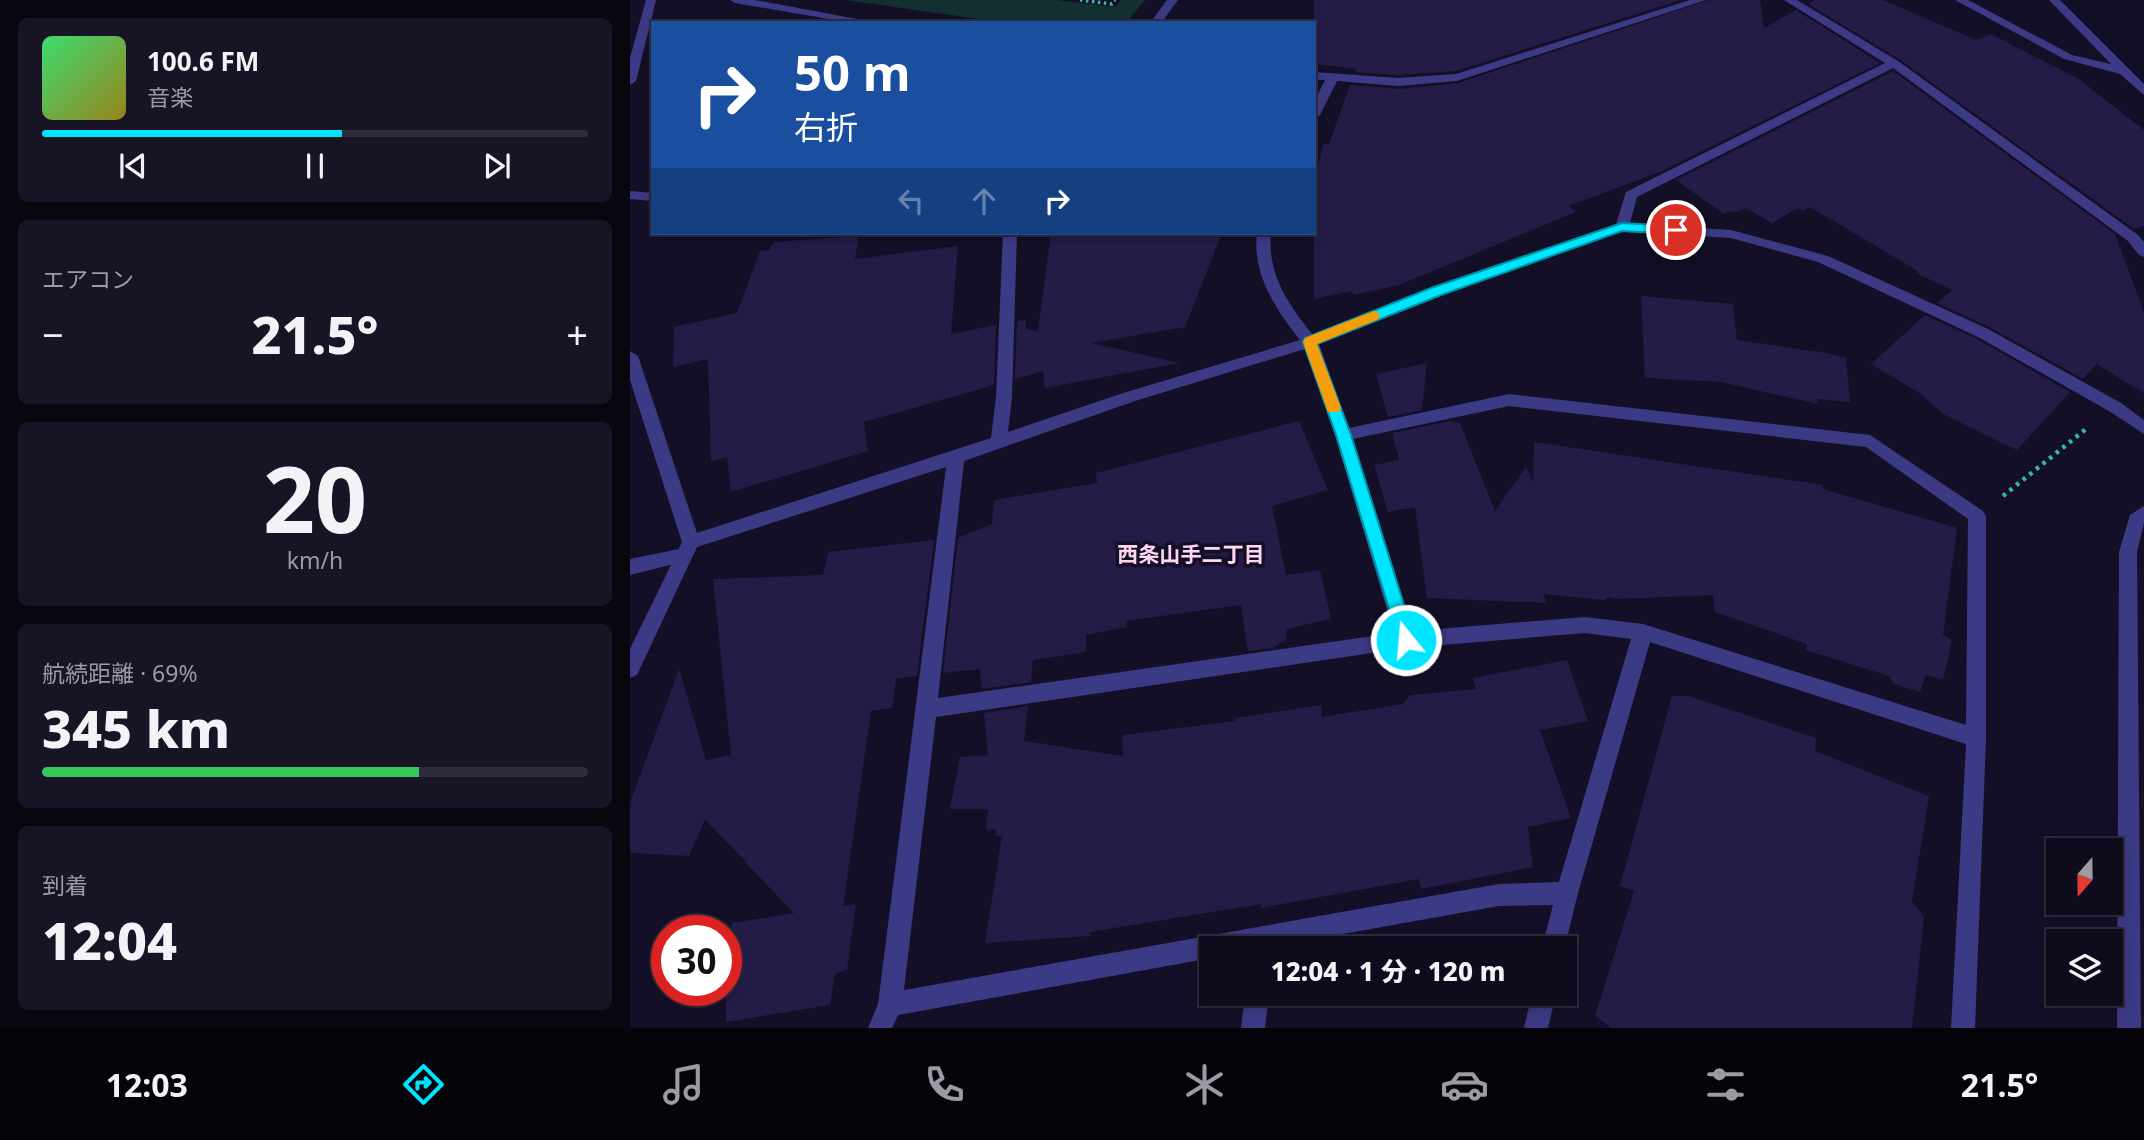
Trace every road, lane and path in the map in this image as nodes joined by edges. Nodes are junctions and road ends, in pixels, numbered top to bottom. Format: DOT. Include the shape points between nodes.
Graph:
graph roads {
  1 [pos="651,0"];
  2 [pos="734,0"];
  3 [pos="1080,0"];
  4 [pos="1115,0"];
  5 [pos="1173,0"];
  6 [pos="1701,0"];
  7 [pos="1789,0"];
  8 [pos="1960,0"];
  9 [pos="2054,0"];
  10 [pos="862,21"];
  11 [pos="1157,21"];
  12 [pos="1894,64"];
  13 [pos="2123,71"];
  14 [pos="1316,76"];
  15 [pos="1333,78"];
  16 [pos="630,81"];
  17 [pos="2144,91"];
  18 [pos="1316,112"];
  19 [pos="630,195"];
  20 [pos="651,197"];
  21 [pos="1622,227"];
  22 [pos="1010,235"];
  23 [pos="1264,235"];
  24 [pos="2144,252"];
  25 [pos="1310,342"];
  26 [pos="630,356"];
  27 [pos="2115,407"];
  28 [pos="2144,428"];
  29 [pos="1343,435"];
  30 [pos="999,441"];
  31 [pos="956,457"];
  32 [pos="2144,513"];
  33 [pos="1978,516"];
  34 [pos="687,549"];
  35 [pos="630,567"];
  36 [pos="1643,632"];
  37 [pos="1406,640"];
  38 [pos="630,669"];
  39 [pos="927,709"];
  40 [pos="1976,738"];
  41 [pos="1567,894"];
  42 [pos="1291,936"];
  43 [pos="1558,936"];
  44 [pos="1199,952"];
  45 [pos="890,1004"];
  46 [pos="1255,1006"];
  47 [pos="1541,1006"];
  48 [pos="880,1028"];
  49 [pos="1253,1028"];
  50 [pos="1536,1028"];
  51 [pos="1963,1028"];
  52 [pos="2129,1028"];
  1 -- 16 [label="street"];
  2 -- 10 [label="street"];
  3 -- 4 [label="path" via="1112,4"];
  5 -- 11 [label="street"];
  6 -- 15 [label="street" via="1457,77 1398,82"];
  7 -- 12 [label="street"];
  8 -- 13 [label="street" via="2068,57"];
  9 -- 13 [label="street"];
  12 -- 21 [label="street" via="1631,195"];
  12 -- 24 [label="street" via="2133,238"];
  13 -- 17 [label="street"];
  14 -- 15 [label="street"];
  15 -- 18 [label="street"];
  19 -- 20 [label="street"];
  21 -- 25 [label="street" via="1436,291"];
  21 -- 27 [label="street" via="1731,234 1823,258 1983,333"];
  22 -- 30 [label="street"];
  23 -- 25 [label="street" via="1262,255 1282,307"];
  25 -- 29 [label="street"];
  25 -- 30 [label="street"];
  26 -- 34 [label="street"];
  27 -- 28 [label="street"];
  27 -- 33 [label="path"];
  29 -- 33 [label="street" via="1509,400 1870,441"];
  29 -- 37 [label="street"];
  30 -- 31 [label="street"];
  31 -- 34 [label="street"];
  31 -- 39 [label="street"];
  32 -- 52 [label="street" via="2136,520 2128,552"];
  33 -- 40 [label="street"];
  34 -- 35 [label="street"];
  34 -- 38 [label="street"];
  36 -- 37 [label="street" via="1585,625"];
  36 -- 40 [label="street"];
  36 -- 41 [label="street"];
  37 -- 39 [label="street"];
  39 -- 45 [label="street"];
  40 -- 51 [label="street"];
  41 -- 42 [label="street" via="1499,895"];
  41 -- 43 [label="street"];
  44 -- 45 [label="street"];
  45 -- 48 [label="street"];
  46 -- 49 [label="street"];
  47 -- 50 [label="street"];
}
